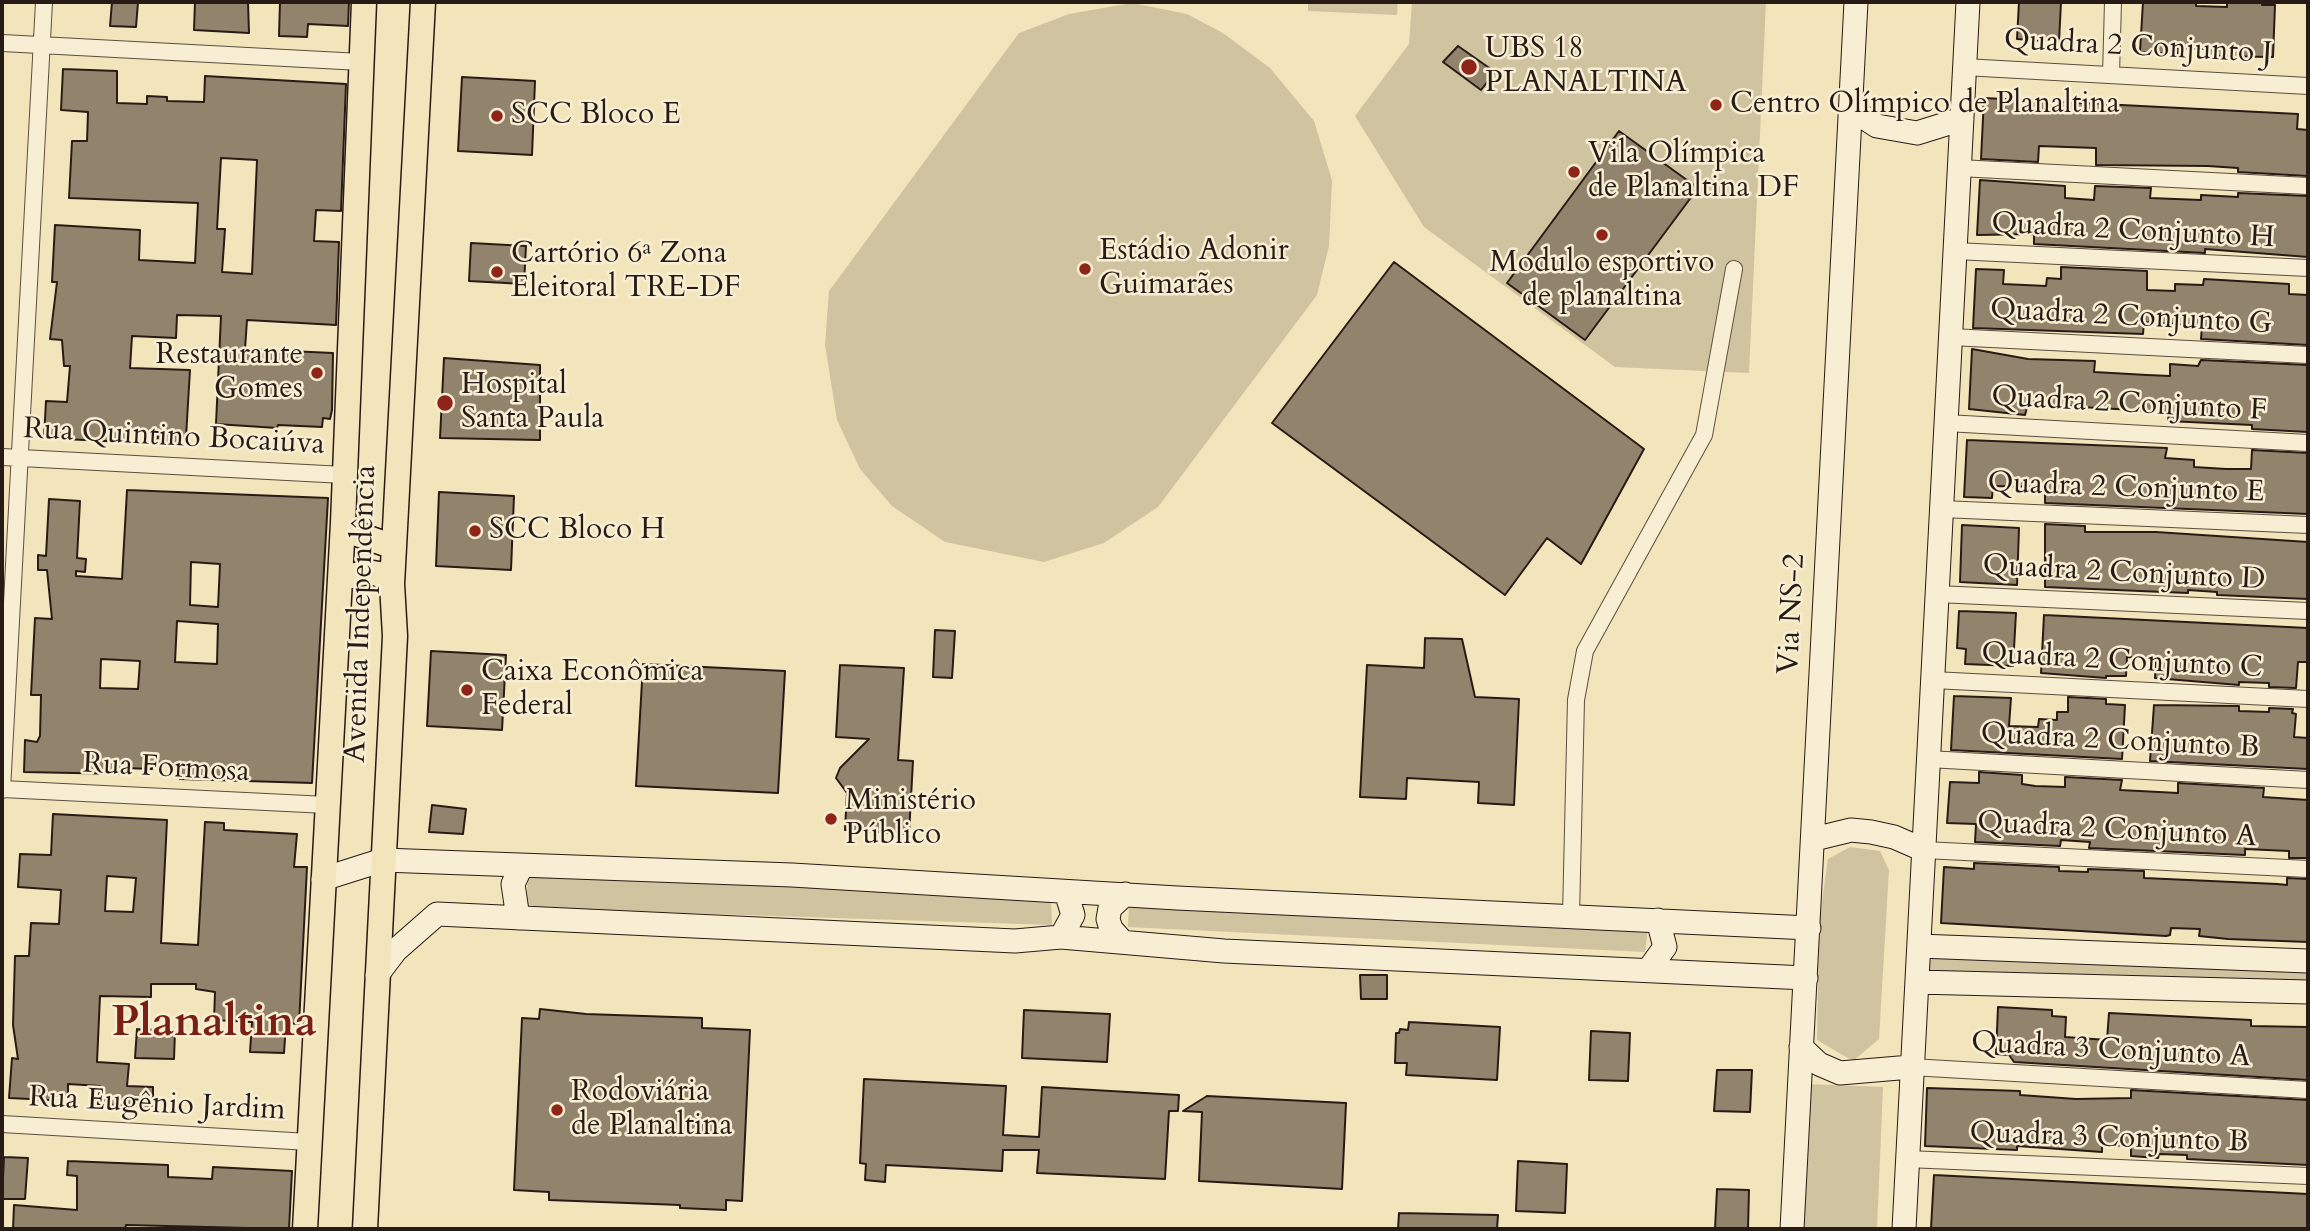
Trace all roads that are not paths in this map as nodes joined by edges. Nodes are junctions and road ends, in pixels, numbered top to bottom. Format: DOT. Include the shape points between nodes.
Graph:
graph roads {
  1 [pos="44,2"];
  2 [pos="364,2"];
  3 [pos="423,2"];
  4 [pos="1856,2"];
  5 [pos="1968,2"];
  6 [pos="2113,2"];
  7 [pos="2,43"];
  8 [pos="41,45"];
  9 [pos="361,62"];
  10 [pos="1964,67"];
  11 [pos="2111,75"];
  12 [pos="2308,86"];
  13 [pos="1850,109"];
  14 [pos="1962,119"];
  15 [pos="1959,168"];
  16 [pos="2308,186"];
  17 [pos="1955,251"];
  18 [pos="2308,268"];
  19 [pos="1734,269"];
  20 [pos="1951,338"];
  21 [pos="2308,355"];
  22 [pos="1946,423"];
  23 [pos="2308,443"];
  24 [pos="2,457"];
  25 [pos="19,458"];
  26 [pos="344,475"];
  27 [pos="1942,509"];
  28 [pos="343,523"];
  29 [pos="2308,525"];
  30 [pos="394,547"];
  31 [pos="340,579"];
  32 [pos="392,584"];
  33 [pos="1937,594"];
  34 [pos="2308,611"];
  35 [pos="1933,680"];
  36 [pos="2308,699"];
  37 [pos="1928,759"];
  38 [pos="2308,780"];
  39 [pos="2,790"];
  40 [pos="327,805"];
  41 [pos="1814,839"];
  42 [pos="1924,850"];
  43 [pos="383,860"];
  44 [pos="521,867"];
  45 [pos="2308,869"];
  46 [pos="323,879"];
  47 [pos="1066,892"];
  48 [pos="1125,894"];
  49 [pos="1571,916"];
  50 [pos="518,918"];
  51 [pos="1658,920"];
  52 [pos="1809,928"];
  53 [pos="1061,937"];
  54 [pos="1121,940"];
  55 [pos="1919,946"];
  56 [pos="2194,957"];
  57 [pos="2254,959"];
  58 [pos="2308,961"];
  59 [pos="1649,969"];
  60 [pos="377,975"];
  61 [pos="1807,978"];
  62 [pos="1917,982"];
  63 [pos="2192,989"];
  64 [pos="2255,991"];
  65 [pos="2308,992"];
  66 [pos="1801,1047"];
  67 [pos="1911,1067"];
  68 [pos="2308,1090"];
  69 [pos="2,1124"];
  70 [pos="309,1142"];
  71 [pos="1907,1159"];
  72 [pos="2308,1176"];
  73 [pos="305,1229"];
  74 [pos="365,1229"];
  75 [pos="1792,1229"];
  76 [pos="1904,1229"];
  1 -- 8 [label="street"];
  2 -- 9 [label="main road, Avenida Independência"];
  3 -- 30 [label="main road, Avenida Independência"];
  4 -- 13 [label="street, Via NS-2"];
  5 -- 10 [label="street"];
  6 -- 11 [label="street"];
  7 -- 8 [label="street"];
  8 -- 9 [label="street"];
  8 -- 25 [label="street"];
  9 -- 26 [label="main road, Avenida Independência"];
  10 -- 11 [label="street, Quadra 2 Conjunto J"];
  10 -- 14 [label="street"];
  11 -- 12 [label="street, Quadra 2 Conjunto J"];
  13 -- 14 [label="street" via="1877,126 1917,133"];
  13 -- 41 [label="street, Via NS-2"];
  14 -- 15 [label="street"];
  15 -- 16 [label="street"];
  15 -- 17 [label="street"];
  17 -- 18 [label="street, Quadra 2 Conjunto H"];
  17 -- 20 [label="street"];
  19 -- 49 [label="street" via="1704,435 1585,651 1576,700"];
  20 -- 21 [label="street, Quadra 2 Conjunto G"];
  20 -- 22 [label="street"];
  22 -- 23 [label="street, Quadra 2 Conjunto F"];
  22 -- 27 [label="street"];
  24 -- 25 [label="street, Rua Quintino Bocaiúva"];
  25 -- 26 [label="street, Rua Quintino Bocaiúva"];
  25 -- 39 [label="street"];
  26 -- 28 [label="main road, Avenida Independência"];
  27 -- 29 [label="street, Quadra 2 Conjunto E"];
  27 -- 33 [label="street"];
  28 -- 30 [label="main road" via="356,534"];
  28 -- 31 [label="main road, Avenida Independência"];
  30 -- 32 [label="main road, Avenida Independência"];
  31 -- 32 [label="main road" via="367,572"];
  31 -- 40 [label="main road, Avenida Independência"];
  32 -- 43 [label="main road, Avenida Independência" via="395,636"];
  33 -- 34 [label="street, Quadra 2 Conjunto D"];
  33 -- 35 [label="street"];
  35 -- 36 [label="street, Quadra 2 Conjunto C"];
  35 -- 37 [label="street"];
  37 -- 38 [label="street, Quadra 2 Conjunto B"];
  37 -- 42 [label="street"];
  39 -- 40 [label="street, Rua Formosa"];
  40 -- 46 [label="main road, Avenida Independência"];
  41 -- 42 [label="street" via="1852,830 1894,837"];
  41 -- 52 [label="street, Via NS-2"];
  42 -- 45 [label="street, Quadra 2 Conjunto A"];
  42 -- 55 [label="street"];
  43 -- 44 [label="street"];
  43 -- 46 [label="street"];
  43 -- 60 [label="main road, Avenida Independência"];
  44 -- 47 [label="street"];
  44 -- 50 [label="street" via="513,884"];
  46 -- 70 [label="main road, Avenida Independência"];
  47 -- 48 [label="street"];
  47 -- 53 [label="street" via="1073,915"];
  48 -- 49 [label="street"];
  48 -- 54 [label="street" via="1110,908 1108,919"];
  49 -- 51 [label="street"];
  50 -- 53 [label="street" via="1015,941"];
  50 -- 60 [label="street" via="437,914 396,950"];
  51 -- 52 [label="street"];
  51 -- 59 [label="street" via="1665,947"];
  52 -- 61 [label="street, Via NS-2"];
  53 -- 54 [label="street"];
  54 -- 59 [label="street" via="1224,951"];
  55 -- 56 [label="street"];
  55 -- 62 [label="street"];
  56 -- 57 [label="street"];
  56 -- 63 [label="street" via="2202,973"];
  57 -- 58 [label="street"];
  57 -- 64 [label="street" via="2246,973"];
  59 -- 61 [label="street"];
  60 -- 74 [label="main road, Avenida Independência"];
  61 -- 66 [label="street, Via NS-2"];
  62 -- 63 [label="street"];
  62 -- 67 [label="street"];
  63 -- 64 [label="street"];
  64 -- 65 [label="street"];
  66 -- 67 [label="street" via="1819,1064 1840,1073"];
  66 -- 75 [label="street, Via NS-2"];
  67 -- 68 [label="street, Quadra 3 Conjunto A"];
  67 -- 71 [label="street"];
  69 -- 70 [label="street, Rua Eugênio Jardim"];
  70 -- 73 [label="main road, Avenida Independência"];
  71 -- 72 [label="street, Quadra 3 Conjunto B"];
  71 -- 76 [label="street"];
}
